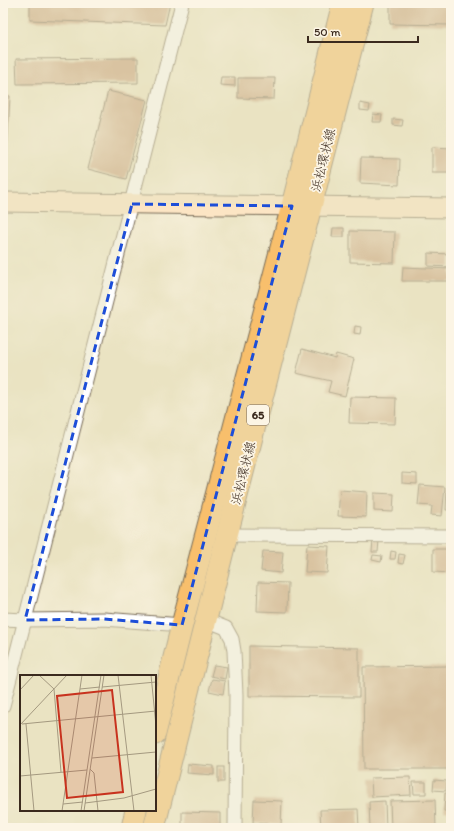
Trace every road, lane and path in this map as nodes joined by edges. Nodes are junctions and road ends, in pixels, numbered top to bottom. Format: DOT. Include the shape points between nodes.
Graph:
graph roads {
  1 [pos="182,3"];
  2 [pos="344,3"];
  3 [pos="363,3"];
  4 [pos="3,202"];
  5 [pos="132,204"];
  6 [pos="302,207"];
  7 [pos="451,208"];
  8 [pos="227,535"];
  9 [pos="451,536"];
  10 [pos="3,619"];
  11 [pos="25,620"];
  12 [pos="206,620"];
  13 [pos="182,625"];
  14 [pos="3,706"];
  15 [pos="156,730"];
  16 [pos="136,811"];
  17 [pos="132,828"];
  18 [pos="154,828"];
  19 [pos="235,828"];
  1 -- 5 [label="street"];
  2 -- 6 [label="main road, 浜松環状線 / 65"];
  3 -- 6 [label="main road, 浜松環状線 / 65"];
  4 -- 5 [label="street"];
  5 -- 6 [label="street"];
  5 -- 11 [label="street"];
  6 -- 7 [label="street"];
  6 -- 8 [label="main road, 浜松環状線 / 65"];
  6 -- 13 [label="main road, 浜松環状線 / 65"];
  8 -- 9 [label="street"];
  8 -- 12 [label="main road, 浜松環状線 / 65"];
  10 -- 11 [label="street"];
  11 -- 13 [label="street" via="104,619"];
  11 -- 14 [label="street"];
  12 -- 18 [label="main road, 浜松環状線 / 65"];
  12 -- 19 [label="street" via="226,628 232,639 236,695"];
  13 -- 15 [label="main road, 浜松環状線 / 65"];
  16 -- 17 [label="main road"];
}
